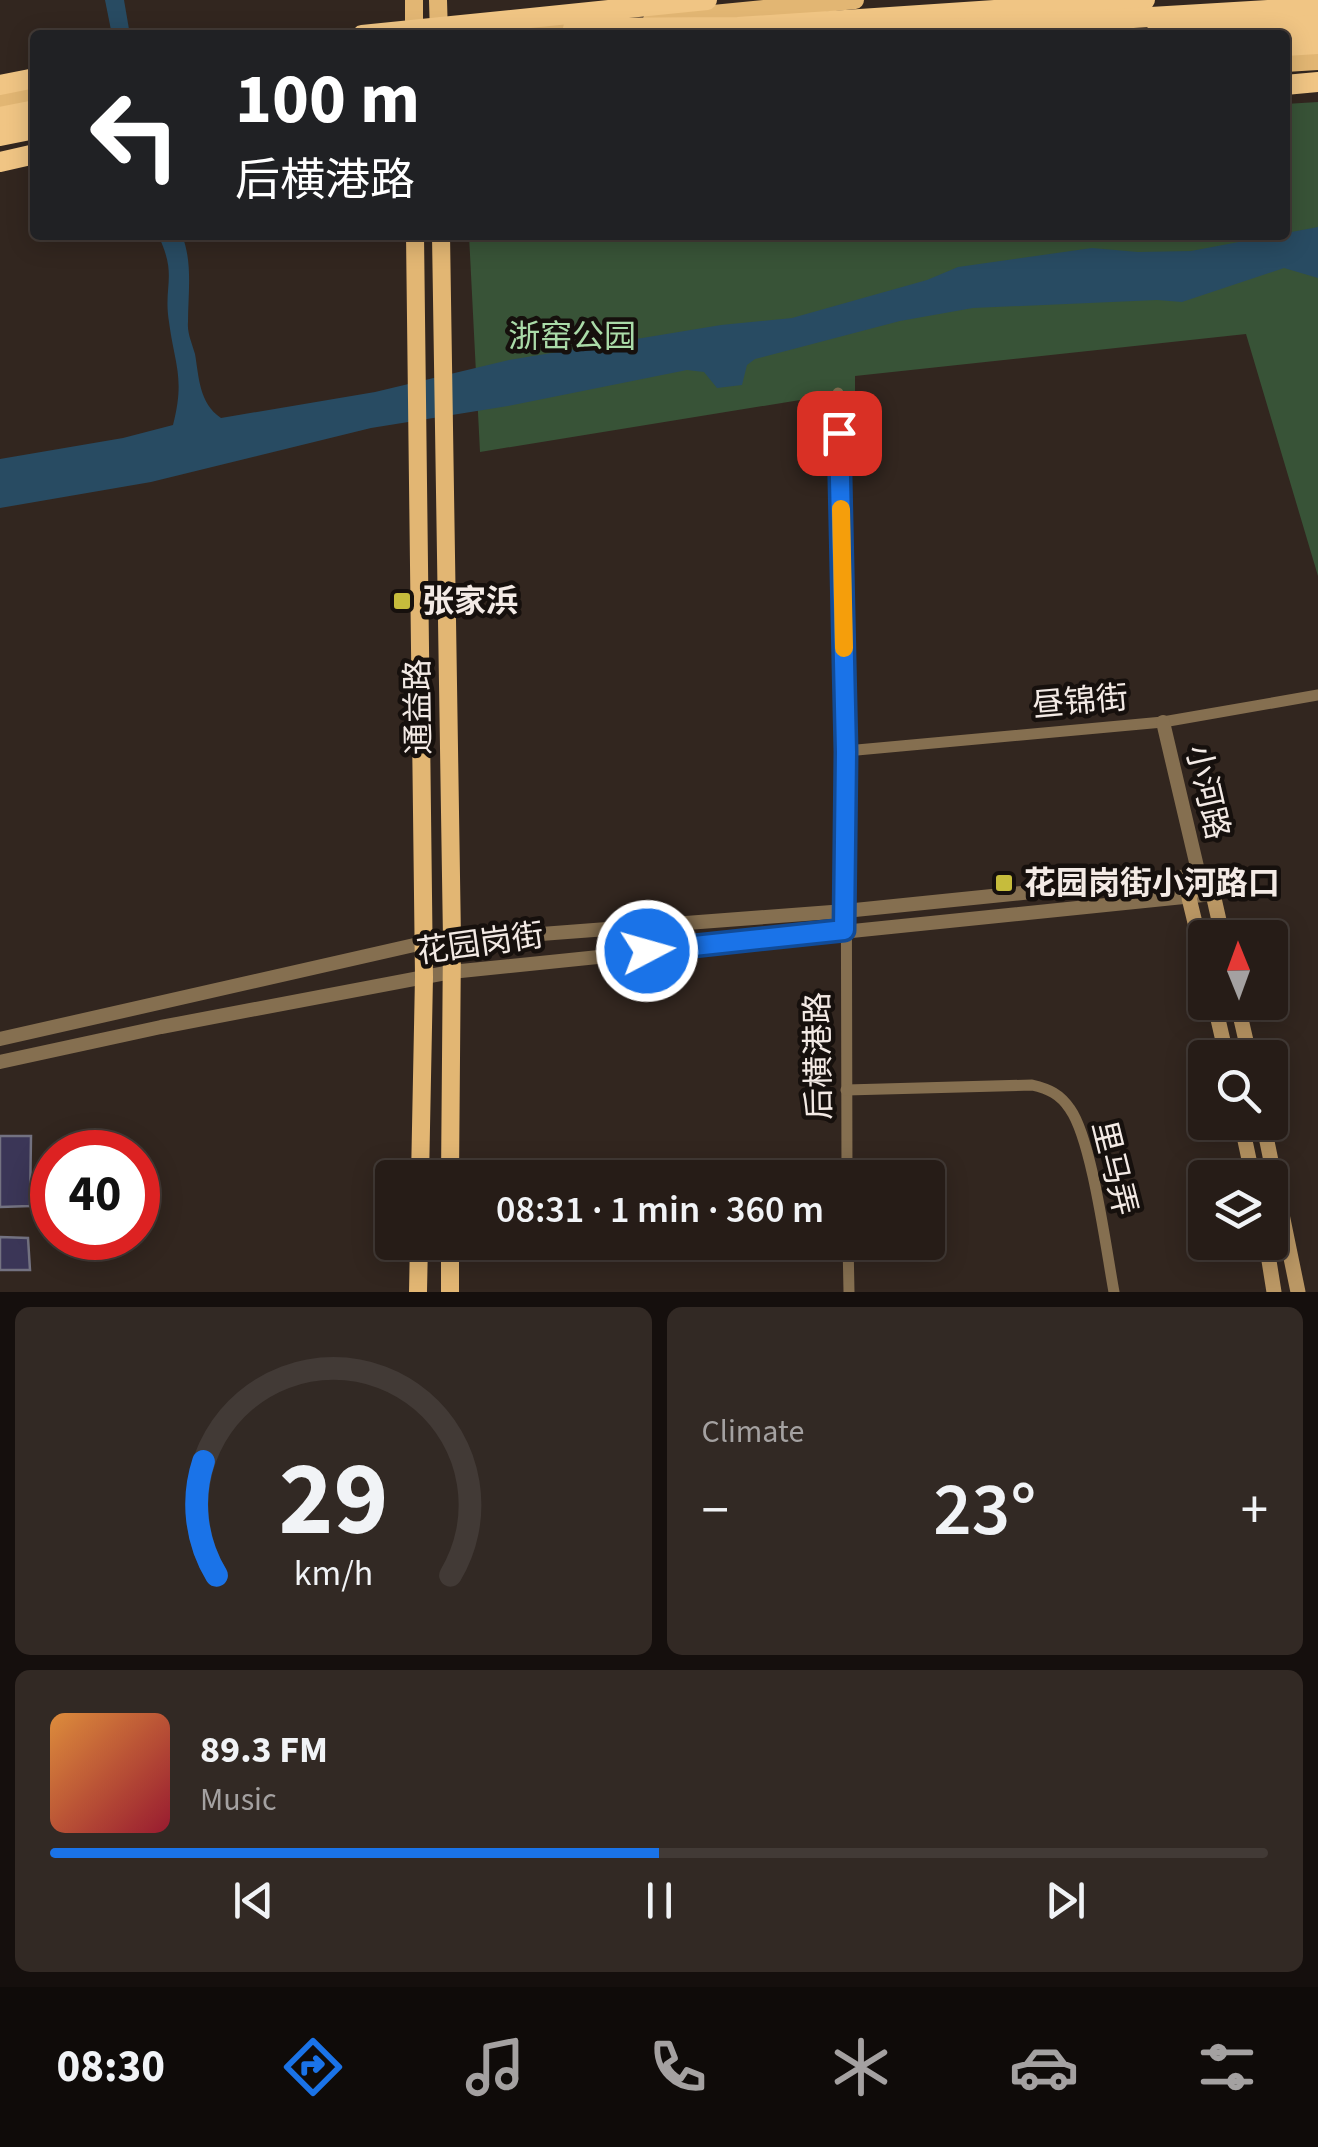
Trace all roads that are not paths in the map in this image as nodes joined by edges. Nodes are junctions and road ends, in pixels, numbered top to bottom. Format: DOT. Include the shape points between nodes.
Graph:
graph roads {
  1 [pos="414,0"];
  2 [pos="438,0"];
  3 [pos="707,0"];
  4 [pos="856,0"];
  5 [pos="1145,0"];
  6 [pos="1318,7"];
  7 [pos="1318,25"];
  8 [pos="573,28"];
  9 [pos="411,30"];
  10 [pos="414,30"];
  11 [pos="439,30"];
  12 [pos="552,30"];
  13 [pos="933,30"];
  14 [pos="1236,30"];
  15 [pos="1318,44"];
  16 [pos="1290,46"];
  17 [pos="1318,60"];
  18 [pos="1290,63"];
  19 [pos="30,79"];
  20 [pos="1318,82"];
  21 [pos="0,85"];
  22 [pos="1290,85"];
  23 [pos="30,94"];
  24 [pos="0,101"];
  25 [pos="30,111"];
  26 [pos="0,117"];
  27 [pos="30,130"];
  28 [pos="0,136"];
  29 [pos="30,140"];
  30 [pos="0,146"];
  31 [pos="30,155"];
  32 [pos="0,162"];
  33 [pos="415,240"];
  34 [pos="440,240"];
  35 [pos="838,393"];
  36 [pos="1318,696"];
  37 [pos="1164,722"];
  38 [pos="846,752"];
  39 [pos="1199,875"];
  40 [pos="1213,894"];
  41 [pos="1189,898"];
  42 [pos="844,910"];
  43 [pos="1194,920"];
  44 [pos="1219,920"];
  45 [pos="844,930"];
  46 [pos="452,940"];
  47 [pos="423,943"];
  48 [pos="450,972"];
  49 [pos="424,977"];
  50 [pos="0,1039"];
  51 [pos="0,1062"];
  52 [pos="846,1090"];
  53 [pos="1267,1140"];
  54 [pos="420,1160"];
  55 [pos="450,1160"];
  56 [pos="847,1160"];
  57 [pos="419,1260"];
  58 [pos="450,1260"];
  59 [pos="848,1260"];
  60 [pos="1269,1260"];
  61 [pos="418,1292"];
  62 [pos="450,1292"];
  63 [pos="849,1292"];
  64 [pos="1114,1292"];
  65 [pos="1274,1292"];
  66 [pos="1298,1292"];
  1 -- 10 [label="main road"];
  2 -- 11 [label="main road"];
  3 -- 9 [label="highway, bridge"];
  4 -- 8 [label="main road"];
  5 -- 8 [label="highway" via="738,27"];
  6 -- 13 [label="highway"];
  7 -- 14 [label="highway"];
  8 -- 12 [label="main road"];
  15 -- 16 [label="highway"];
  17 -- 18 [label="main road"];
  19 -- 21 [label="highway"];
  20 -- 22 [label="highway"];
  23 -- 24 [label="main road"];
  25 -- 26 [label="highway"];
  27 -- 28 [label="highway"];
  29 -- 30 [label="main road"];
  31 -- 32 [label="highway"];
  33 -- 47 [label="main road, 通益路"];
  34 -- 46 [label="main road, 通益路"];
  35 -- 38 [label="street, 后横港路"];
  36 -- 37 [label="street, 昼锦街"];
  37 -- 38 [label="street, 昼锦街"];
  37 -- 39 [label="street, 小河路"];
  38 -- 42 [label="street, 后横港路"];
  39 -- 40 [label="main road, 小河路"];
  39 -- 41 [label="main road, 小河路"];
  39 -- 42 [label="street, 花园岗街"];
  40 -- 41 [label="street, 花园岗街"];
  40 -- 44 [label="main road, 小河路"];
  41 -- 43 [label="main road"];
  41 -- 45 [label="street, 花园岗街"];
  42 -- 45 [label="street, 后横港路"];
  42 -- 46 [label="street, 花园岗街"];
  45 -- 48 [label="street, 花园岗街"];
  45 -- 52 [label="street, 后横港路"];
  46 -- 47 [label="street, 花园岗街"];
  46 -- 48 [label="main road, 通益路"];
  47 -- 49 [label="main road, 通益路"];
  47 -- 50 [label="street, 花园岗街"];
  48 -- 49 [label="street, 花园岗街"];
  48 -- 55 [label="main road, 通益路"];
  49 -- 51 [label="street, 花园岗街"];
  49 -- 54 [label="main road, 通益路"];
  52 -- 56 [label="street, 后横港路"];
  52 -- 64 [label="street, 里马弄" via="1049,1088 1081,1130"];
  53 -- 66 [label="main road"];
  57 -- 61 [label="main road"];
  58 -- 62 [label="main road"];
  59 -- 63 [label="street"];
  60 -- 65 [label="main road"];
}
